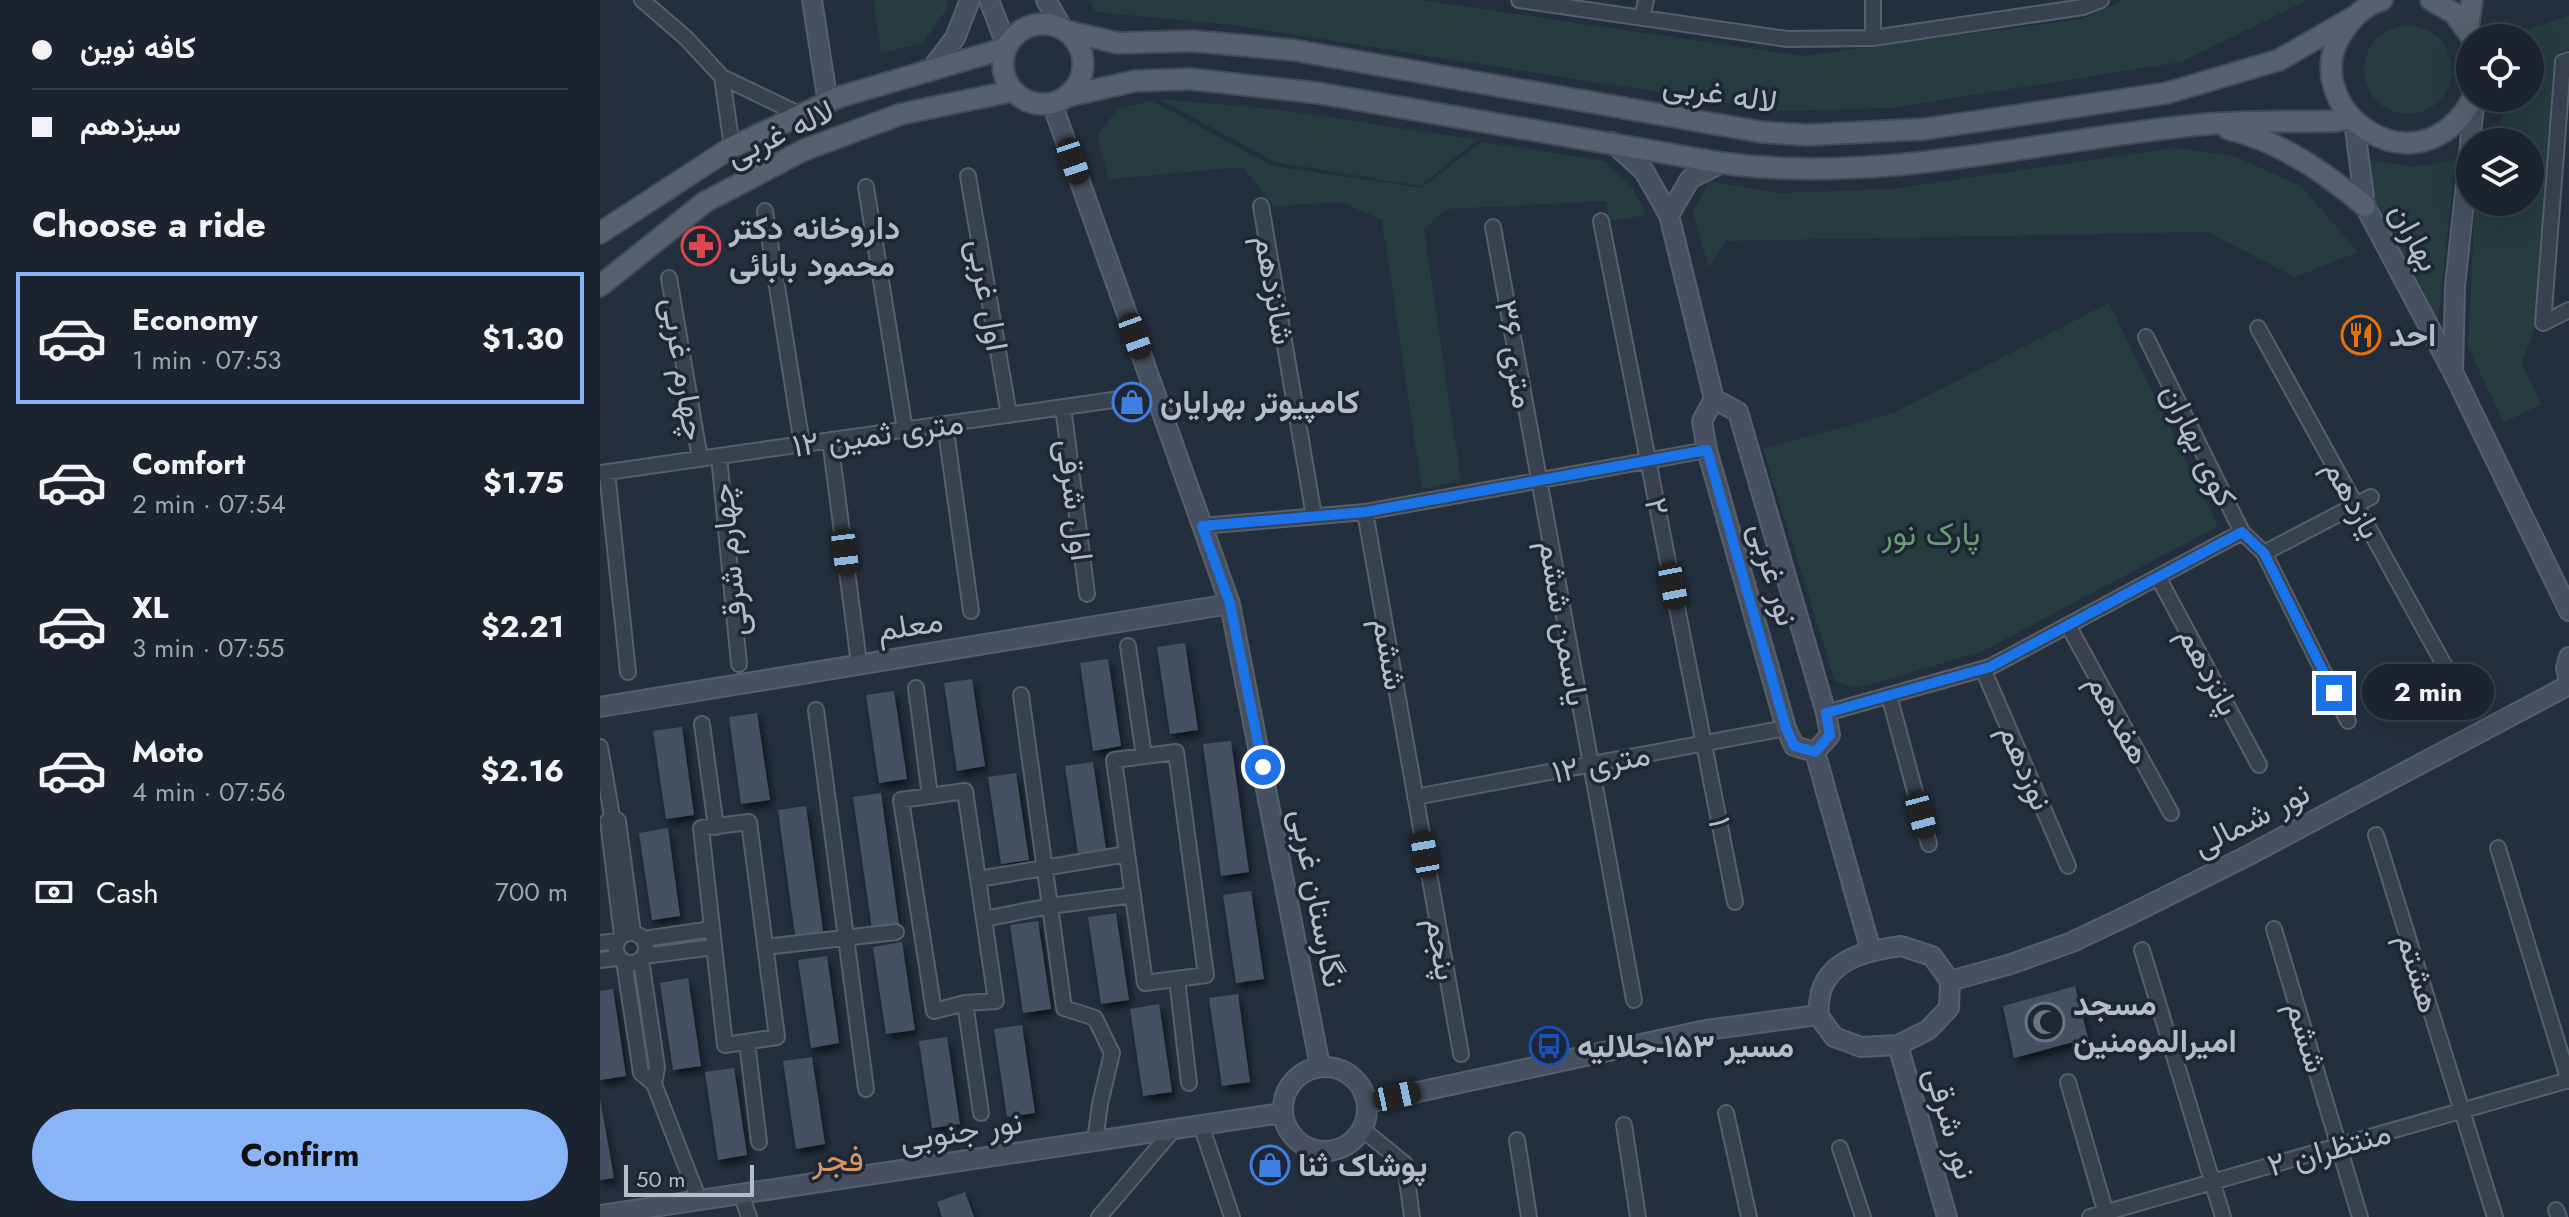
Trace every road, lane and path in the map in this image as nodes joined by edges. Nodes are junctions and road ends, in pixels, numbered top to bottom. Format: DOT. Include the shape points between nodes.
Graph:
graph roads {
  1 [pos="642,0"];
  2 [pos="812,0"];
  3 [pos="970,0"];
  4 [pos="989,0"];
  5 [pos="1046,0"];
  6 [pos="1519,0"];
  7 [pos="1646,0"];
  8 [pos="1873,0"];
  9 [pos="2101,0"];
  10 [pos="2431,0"];
  11 [pos="2472,0"];
  12 [pos="2378,1"];
  13 [pos="2354,17"];
  14 [pos="1642,18"];
  15 [pos="2462,24"];
  16 [pos="2471,24"];
  17 [pos="1064,30"];
  18 [pos="1873,38"];
  19 [pos="1006,48"];
  20 [pos="2569,60"];
  21 [pos="930,71"];
  22 [pos="722,77"];
  23 [pos="1013,91"];
  24 [pos="1060,99"];
  25 [pos="828,103"];
  26 [pos="2466,112"];
  27 [pos="801,115"];
  28 [pos="2352,119"];
  29 [pos="2209,124"];
  30 [pos="1612,142"];
  31 [pos="732,147"];
  32 [pos="1722,163"];
  33 [pos="968,176"];
  34 [pos="866,187"];
  35 [pos="1261,206"];
  36 [pos="2365,206"];
  37 [pos="765,211"];
  38 [pos="1669,215"];
  39 [pos="2462,216"];
  40 [pos="1601,221"];
  41 [pos="1493,227"];
  42 [pos="600,233"];
  43 [pos="669,278"];
  44 [pos="600,286"];
  45 [pos="2569,310"];
  46 [pos="2258,328"];
  47 [pos="2146,337"];
  48 [pos="2453,372"];
  49 [pos="1155,394"];
  50 [pos="1714,399"];
  51 [pos="1063,407"];
  52 [pos="1009,415"];
  53 [pos="945,424"];
  54 [pos="905,430"];
  55 [pos="830,440"];
  56 [pos="802,444"];
  57 [pos="1707,450"];
  58 [pos="719,456"];
  59 [pos="700,459"];
  60 [pos="1648,461"];
  61 [pos="603,472"];
  62 [pos="1538,481"];
  63 [pos="2371,497"];
  64 [pos="2356,505"];
  65 [pos="1365,512"];
  66 [pos="1314,516"];
  67 [pos="1202,526"];
  68 [pos="2242,532"];
  69 [pos="2264,553"];
  70 [pos="2158,577"];
  71 [pos="1087,594"];
  72 [pos="1230,604"];
  73 [pos="971,611"];
  74 [pos="2569,611"];
  75 [pos="2068,625"];
  76 [pos="1128,646"];
  77 [pos="2569,657"];
  78 [pos="859,663"];
  79 [pos="739,664"];
  80 [pos="1983,669"];
  81 [pos="2447,670"];
  82 [pos="628,672"];
  83 [pos="2569,683"];
  84 [pos="916,688"];
  85 [pos="1021,695"];
  86 [pos="1889,695"];
  87 [pos="600,707"];
  88 [pos="816,710"];
  89 [pos="1826,713"];
  90 [pos="2348,721"];
  91 [pos="702,724"];
  92 [pos="1786,728"];
  93 [pos="1704,743"];
  94 [pos="600,747"];
  95 [pos="1815,752"];
  96 [pos="1144,756"];
  97 [pos="1590,765"];
  98 [pos="2259,765"];
  99 [pos="930,796"];
  100 [pos="1415,797"];
  101 [pos="2171,813"];
  102 [pos="716,827"];
  103 [pos="2376,835"];
  104 [pos="1929,844"];
  105 [pos="2498,848"];
  106 [pos="1127,854"];
  107 [pos="2068,866"];
  108 [pos="1045,868"];
  109 [pos="978,879"];
  110 [pos="1133,895"];
  111 [pos="1735,902"];
  112 [pos="1050,906"];
  113 [pos="984,919"];
  114 [pos="712,929"];
  115 [pos="2274,929"];
  116 [pos="896,932"];
  117 [pos="629,937"];
  118 [pos="845,938"];
  119 [pos="600,943"];
  120 [pos="714,947"];
  121 [pos="765,947"];
  122 [pos="2142,950"];
  123 [pos="1871,951"];
  124 [pos="642,958"];
  125 [pos="600,960"];
  126 [pos="622,960"];
  127 [pos="1177,979"];
  128 [pos="1950,981"];
  129 [pos="1634,1000"];
  130 [pos="965,1003"];
  131 [pos="1818,1015"];
  132 [pos="747,1042"];
  133 [pos="1898,1045"];
  134 [pos="1461,1054"];
  135 [pos="1320,1066"];
  136 [pos="2569,1081"];
  137 [pos="2068,1082"];
  138 [pos="1189,1083"];
  139 [pos="654,1084"];
  140 [pos="866,1089"];
  141 [pos="1367,1103"];
  142 [pos="2462,1111"];
  143 [pos="981,1113"];
  144 [pos="1282,1113"];
  145 [pos="1726,1113"];
  146 [pos="1201,1125"];
  147 [pos="1624,1125"];
  148 [pos="1174,1129"];
  149 [pos="1362,1129"];
  150 [pos="1517,1140"];
  151 [pos="1095,1141"];
  152 [pos="759,1142"];
  153 [pos="2340,1145"];
  154 [pos="1840,1148"];
  155 [pos="2212,1182"];
  156 [pos="741,1194"];
  157 [pos="699,1200"];
  158 [pos="1112,1201"];
  159 [pos="600,1215"];
  160 [pos="2106,1215"];
  161 [pos="749,1217"];
  162 [pos="1099,1217"];
  163 [pos="1118,1217"];
  164 [pos="1232,1217"];
  165 [pos="1412,1217"];
  166 [pos="1529,1217"];
  167 [pos="1638,1217"];
  168 [pos="1749,1217"];
  169 [pos="1863,1217"];
  170 [pos="1947,1217"];
  171 [pos="1954,1217"];
  172 [pos="2090,1217"];
  173 [pos="2223,1217"];
  174 [pos="2360,1217"];
  175 [pos="2495,1217"];
  1 -- 22 [label="street"];
  2 -- 25 [label="main road"];
  3 -- 21 [label="main road" via="955,38"];
  4 -- 19 [label="main road"];
  5 -- 17 [label="main road"];
  6 -- 14 [label="street"];
  7 -- 14 [label="street"];
  8 -- 18 [label="street"];
  9 -- 18 [label="street"];
  10 -- 15 [label="main road"];
  11 -- 16 [label="main road"];
  12 -- 13 [label="main road, لاله غربی"];
  13 -- 17 [label="main road, لاله غربی" via="2279,60 2167,93 1925,129 1807,135 1761,132 1293,50 1193,41 1118,43"];
  13 -- 28 [label="main road" via="2333,57 2333,80"];
  14 -- 18 [label="street" via="1787,39"];
  17 -- 19 [label="main road" via="1038,24 1024,28"];
  17 -- 24 [label="main road" via="1074,38 1083,62 1076,86"];
  19 -- 21 [label="main road, لاله غربی"];
  19 -- 23 [label="main road" via="1003,71"];
  20 -- 45 [label="street" via="2563,62 2543,323"];
  21 -- 25 [label="main road, لاله غربی"];
  22 -- 27 [label="street"];
  22 -- 31 [label="street"];
  23 -- 24 [label="main road" via="1031,102"];
  23 -- 44 [label="main road, لاله غربی" via="901,114 804,150 705,202"];
  24 -- 30 [label="main road, لاله غربی" via="1135,81 1190,79 1318,93"];
  24 -- 49 [label="main road, نگارستان غربی"];
  25 -- 27 [label="main road, لاله غربی"];
  26 -- 28 [label="main road" via="2445,132 2397,143 2374,136"];
  27 -- 31 [label="main road, لاله غربی"];
  28 -- 29 [label="main road, لاله غربی"];
  28 -- 36 [label="main road, بهاران"];
  29 -- 32 [label="main road, لاله غربی" via="1841,170"];
  29 -- 36 [label="main road" via="2243,132 2301,158"];
  30 -- 32 [label="main road, لاله غربی"];
  30 -- 38 [label="main road, نور غربی" via="1644,171"];
  31 -- 42 [label="main road, لاله غربی"];
  32 -- 38 [label="main road" via="1690,179"];
  33 -- 52 [label="street, اول غربی"];
  34 -- 54 [label="street"];
  35 -- 66 [label="street, شانزدهم"];
  36 -- 48 [label="main road, بهاران"];
  37 -- 56 [label="street"];
  38 -- 50 [label="main road, نور غربی"];
  39 -- 48 [label="main road, بهاران"];
  40 -- 60 [label="street, ۲"];
  41 -- 62 [label="street, ۳۶ متری"];
  43 -- 59 [label="street, چهارم غربی"];
  46 -- 64 [label="street, یازدهم"];
  47 -- 68 [label="street, کوی بهاران"];
  48 -- 74 [label="main road, بهاران"];
  49 -- 51 [label="street, ۱۲ متری ثمین"];
  49 -- 67 [label="main road, نگارستان غربی"];
  50 -- 57 [label="main road, نور غربی" via="1702,421"];
  50 -- 89 [label="main road, نور غربی" via="1738,412"];
  51 -- 52 [label="street, ۱۲ متری ثمین"];
  51 -- 71 [label="street, اول شرقی"];
  52 -- 53 [label="street, ۱۲ متری ثمین"];
  53 -- 54 [label="street, ۱۲ متری ثمین"];
  53 -- 73 [label="street"];
  54 -- 55 [label="street, ۱۲ متری ثمین"];
  55 -- 56 [label="street, ۱۲ متری ثمین"];
  55 -- 78 [label="street"];
  56 -- 58 [label="street, ۱۲ متری ثمین"];
  57 -- 60 [label="street"];
  57 -- 92 [label="main road, نور غربی"];
  58 -- 59 [label="street, ۱۲ متری ثمین"];
  58 -- 79 [label="street, چهارم شرقی"];
  59 -- 61 [label="street, ۱۲ متری ثمین"];
  60 -- 62 [label="street"];
  60 -- 93 [label="street, ۲"];
  61 -- 82 [label="street"];
  62 -- 65 [label="street"];
  62 -- 97 [label="street, یاسمن ششم"];
  63 -- 64 [label="street"];
  64 -- 69 [label="street"];
  64 -- 81 [label="street, یازدهم"];
  65 -- 66 [label="street"];
  65 -- 100 [label="street, ششم"];
  66 -- 67 [label="street"];
  67 -- 72 [label="main road, نگارستان غربی"];
  68 -- 69 [label="street"];
  68 -- 70 [label="street, کوی بهاران"];
  69 -- 90 [label="street"];
  70 -- 75 [label="street, کوی بهاران"];
  70 -- 98 [label="street, پانزدهم"];
  72 -- 78 [label="main road, معلم"];
  72 -- 135 [label="main road, نگارستان غربی"];
  75 -- 80 [label="street, کوی بهاران"];
  75 -- 101 [label="street, هفدهم"];
  76 -- 96 [label="street"];
  77 -- 83 [label="main road"];
  78 -- 87 [label="main road, معلم"];
  80 -- 86 [label="street, کوی بهاران"];
  80 -- 107 [label="street, نوزدهم"];
  83 -- 128 [label="main road, نور شمالی" via="2131,914 2072,942"];
  84 -- 99 [label="street"];
  85 -- 108 [label="street"];
  86 -- 89 [label="street, کوی بهاران"];
  86 -- 104 [label="street"];
  88 -- 118 [label="street"];
  89 -- 95 [label="main road, نور غربی" via="1830,735"];
  91 -- 102 [label="street"];
  92 -- 93 [label="street, ۱۲ متری"];
  92 -- 95 [label="main road" via="1794,746"];
  93 -- 97 [label="street, ۱۲ متری"];
  93 -- 111 [label="street, ۱"];
  94 -- 117 [label="street"];
  95 -- 123 [label="main road"];
  96 -- 106 [label="street" via="1114,760"];
  96 -- 127 [label="street" via="1176,752 1206,975"];
  97 -- 100 [label="street, ۱۲ متری"];
  97 -- 129 [label="street"];
  99 -- 109 [label="street" via="965,791"];
  99 -- 130 [label="street" via="901,800 934,1011"];
  100 -- 134 [label="street, پنجم"];
  102 -- 114 [label="street" via="701,828"];
  102 -- 121 [label="street" via="749,822"];
  103 -- 142 [label="street, هشتم"];
  105 -- 136 [label="street"];
  106 -- 108 [label="street"];
  106 -- 110 [label="street"];
  108 -- 109 [label="street"];
  108 -- 112 [label="street"];
  109 -- 113 [label="street"];
  110 -- 112 [label="street"];
  110 -- 127 [label="street" via="1145,983"];
  112 -- 113 [label="street"];
  112 -- 151 [label="street" via="1064,1008 1095,1018 1112,1053"];
  113 -- 130 [label="street" via="996,1001"];
  114 -- 117 [label="street"];
  114 -- 120 [label="street"];
  115 -- 153 [label="street, ششم"];
  116 -- 118 [label="street"];
  117 -- 119 [label="street"];
  117 -- 124 [label="street"];
  117 -- 126 [label="street" via="616,946"];
  118 -- 121 [label="street"];
  118 -- 140 [label="street"];
  120 -- 124 [label="street"];
  120 -- 132 [label="street" via="725,1045"];
  121 -- 132 [label="street" via="777,1037"];
  122 -- 155 [label="street"];
  123 -- 128 [label="main road" via="1901,946 1932,956"];
  123 -- 131 [label="main road" via="1842,963 1823,984"];
  124 -- 126 [label="street" via="635,963"];
  124 -- 139 [label="street" via="657,1067"];
  125 -- 126 [label="street"];
  126 -- 139 [label="street" via="641,1073"];
  127 -- 138 [label="street"];
  128 -- 133 [label="main road" via="1949,1008 1928,1030"];
  130 -- 143 [label="street"];
  131 -- 133 [label="main road" via="1834,1037 1861,1047"];
  131 -- 141 [label="main road" via="1706,1030"];
  132 -- 152 [label="street"];
  133 -- 170 [label="main road, نور شرقی"];
  135 -- 141 [label="main road" via="1345,1072 1363,1090"];
  135 -- 144 [label="main road" via="1296,1077 1283,1099"];
  136 -- 142 [label="street, منتظران ۲"];
  137 -- 160 [label="street"];
  139 -- 157 [label="street"];
  141 -- 149 [label="main road"];
  142 -- 153 [label="street, منتظران ۲"];
  142 -- 175 [label="street, هشتم"];
  144 -- 146 [label="main road, نور جنوبی"];
  144 -- 149 [label="main road" via="1293,1137 1317,1150 1343,1147"];
  145 -- 168 [label="street"];
  146 -- 148 [label="main road, نور جنوبی"];
  146 -- 164 [label="street"];
  147 -- 167 [label="street"];
  148 -- 151 [label="main road, نور جنوبی"];
  148 -- 158 [label="street"];
  149 -- 165 [label="street" via="1405,1164"];
  150 -- 166 [label="street"];
  151 -- 156 [label="main road, نور جنوبی"];
  153 -- 155 [label="street, منتظران ۲"];
  153 -- 174 [label="street, ششم"];
  154 -- 169 [label="street"];
  155 -- 160 [label="street, منتظران ۲"];
  155 -- 173 [label="street"];
  156 -- 157 [label="main road, نور جنوبی"];
  156 -- 161 [label="street"];
  157 -- 159 [label="main road, نور جنوبی"];
  158 -- 162 [label="street"];
  158 -- 163 [label="street"];
  160 -- 172 [label="street, منتظران ۲"];
  170 -- 171 [label="main road, نور شرقی"];
}
